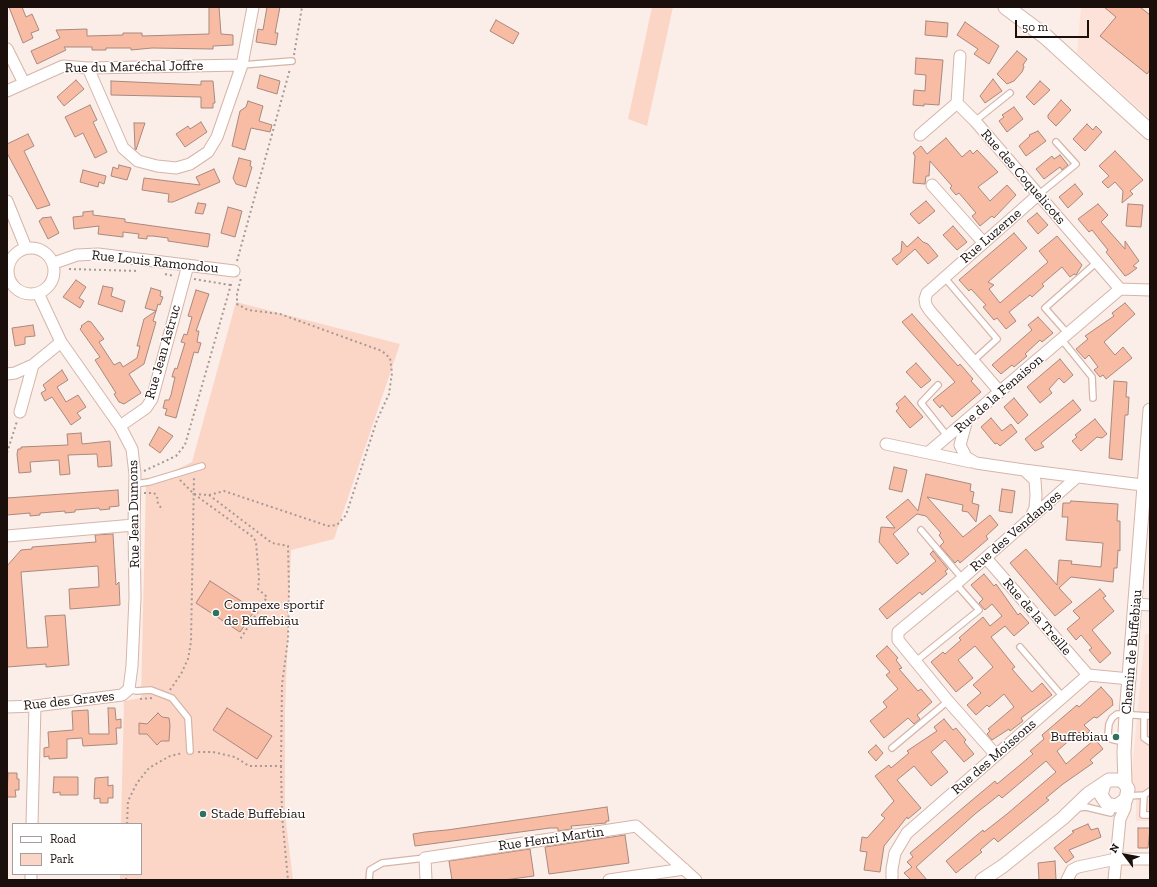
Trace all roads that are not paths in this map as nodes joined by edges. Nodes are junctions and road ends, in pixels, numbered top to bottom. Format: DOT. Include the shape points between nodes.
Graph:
graph roads {
  1 [pos="253,7"];
  2 [pos="1006,7"];
  3 [pos="7,49"];
  4 [pos="960,56"];
  5 [pos="292,61"];
  6 [pos="242,65"];
  7 [pos="88,68"];
  8 [pos="24,82"];
  9 [pos="7,91"];
  10 [pos="1010,93"];
  11 [pos="957,103"];
  12 [pos="975,121"];
  13 [pos="1150,132"];
  14 [pos="920,135"];
  15 [pos="1056,142"];
  16 [pos="932,185"];
  17 [pos="1038,195"];
  18 [pos="7,201"];
  19 [pos="983,242"];
  20 [pos="26,248"];
  21 [pos="1097,262"];
  22 [pos="8,264"];
  23 [pos="54,264"];
  24 [pos="188,265"];
  25 [pos="234,271"];
  26 [pos="944,277"];
  27 [pos="1120,289"];
  28 [pos="1150,290"];
  29 [pos="38,293"];
  30 [pos="1065,337"];
  31 [pos="61,342"];
  32 [pos="974,361"];
  33 [pos="33,365"];
  34 [pos="7,374"];
  35 [pos="938,385"];
  36 [pos="1000,392"];
  37 [pos="1092,398"];
  38 [pos="1150,410"];
  39 [pos="20,412"];
  40 [pos="966,421"];
  41 [pos="120,426"];
  42 [pos="948,438"];
  43 [pos="886,444"];
  44 [pos="929,452"];
  45 [pos="976,463"];
  46 [pos="202,466"];
  47 [pos="1024,470"];
  48 [pos="1076,478"];
  49 [pos="135,483"];
  50 [pos="1147,486"];
  51 [pos="1029,519"];
  52 [pos="134,525"];
  53 [pos="921,530"];
  54 [pos="7,536"];
  55 [pos="986,558"];
  56 [pos="959,581"];
  57 [pos="1136,604"];
  58 [pos="1150,605"];
  59 [pos="1020,647"];
  60 [pos="916,661"];
  61 [pos="1088,675"];
  62 [pos="1130,679"];
  63 [pos="129,689"];
  64 [pos="1063,697"];
  65 [pos="948,701"];
  66 [pos="35,706"];
  67 [pos="7,707"];
  68 [pos="1126,715"];
  69 [pos="1147,716"];
  70 [pos="1150,742"];
  71 [pos="1124,746"];
  72 [pos="892,748"];
  73 [pos="190,751"];
  74 [pos="996,755"];
  75 [pos="1106,782"];
  76 [pos="1150,791"];
  77 [pos="1126,793"];
  78 [pos="1144,796"];
  79 [pos="1109,803"];
  80 [pos="1077,805"];
  81 [pos="1150,815"];
  82 [pos="1120,818"];
  83 [pos="32,823"];
  84 [pos="425,858"];
  85 [pos="1116,859"];
  86 [pos="1150,859"];
  87 [pos="684,869"];
  88 [pos="369,880"];
  89 [pos="426,880"];
  90 [pos="609,880"];
  91 [pos="696,880"];
  92 [pos="892,880"];
  93 [pos="982,880"];
  94 [pos="1067,880"];
  95 [pos="1114,880"];
  1 -- 6 [label="street"];
  2 -- 13 [label="main road" via="1046,38"];
  3 -- 8 [label="street"];
  4 -- 11 [label="street"];
  5 -- 6 [label="lane"];
  6 -- 7 [label="street, Rue du Maréchal Joffre"];
  6 -- 7 [label="street" via="217,137 208,152 190,164 176,168 138,161 123,148"];
  7 -- 8 [label="street, Rue du Maréchal Joffre" via="63,66"];
  8 -- 9 [label="street, Rue du Maréchal Joffre"];
  10 -- 12 [label="lane"];
  11 -- 12 [label="street, Rue des Coquelicots"];
  11 -- 14 [label="street"];
  12 -- 17 [label="street, Rue des Coquelicots"];
  15 -- 17 [label="lane" via="1076,164"];
  16 -- 19 [label="street"];
  17 -- 19 [label="street, Rue Luzerne"];
  17 -- 21 [label="street, Rue des Coquelicots"];
  18 -- 20 [label="street"];
  19 -- 26 [label="street, Rue Luzerne"];
  20 -- 22 [label="street" via="18,251"];
  20 -- 23 [label="street" via="35,247 43,250"];
  21 -- 27 [label="street, Rue des Coquelicots"];
  21 -- 30 [label="lane" via="1045,308"];
  22 -- 29 [label="street" via="10,281 15,287 30,294"];
  23 -- 24 [label="street, Rue Louis Ramondou" via="77,255 98,254"];
  23 -- 29 [label="street" via="55,271 50,285"];
  24 -- 25 [label="street, Rue Louis Ramondou"];
  24 -- 41 [label="street, Rue Jean Astruc" via="152,399 146,408"];
  26 -- 32 [label="street, Rue Luzerne" via="927,293 926,305"];
  26 -- 32 [label="lane" via="997,339"];
  27 -- 28 [label="street"];
  27 -- 30 [label="street, Rue de la Fenaison"];
  29 -- 31 [label="street, Rue Jean Dumons"];
  30 -- 36 [label="street, Rue de la Fenaison"];
  30 -- 37 [label="lane" via="1092,377"];
  31 -- 33 [label="street"];
  31 -- 41 [label="street, Rue Jean Dumons"];
  32 -- 36 [label="street, Rue Luzerne"];
  33 -- 34 [label="street"];
  33 -- 39 [label="street"];
  35 -- 42 [label="lane" via="922,403"];
  36 -- 40 [label="street, Rue de la Fenaison"];
  38 -- 50 [label="street, Chemin de Buffebiau"];
  40 -- 42 [label="street, Rue de la Fenaison"];
  40 -- 45 [label="street" via="960,445 966,457"];
  41 -- 49 [label="street, Rue Jean Dumons" via="132,449"];
  42 -- 44 [label="street, Rue de la Fenaison"];
  43 -- 44 [label="street"];
  44 -- 45 [label="street"];
  45 -- 47 [label="street"];
  46 -- 49 [label="lane" via="149,482"];
  47 -- 48 [label="street"];
  47 -- 51 [label="street" via="1034,480 1037,488 1035,508"];
  48 -- 50 [label="street"];
  48 -- 51 [label="street, Rue des Vendanges"];
  49 -- 52 [label="street, Rue Jean Dumons"];
  50 -- 57 [label="street, Chemin de Buffebiau"];
  51 -- 55 [label="street, Rue des Vendanges"];
  52 -- 54 [label="street"];
  52 -- 63 [label="street, Rue Jean Dumons" via="136,598"];
  53 -- 56 [label="lane"];
  55 -- 56 [label="street, Rue des Vendanges"];
  55 -- 61 [label="street, Rue de la Treille"];
  56 -- 60 [label="street, Rue des Vendanges" via="898,632 898,640"];
  56 -- 60 [label="lane" via="979,610"];
  57 -- 58 [label="street"];
  57 -- 62 [label="street, Chemin de Buffebiau"];
  59 -- 64 [label="lane"];
  60 -- 65 [label="street, Rue des Vendanges"];
  61 -- 62 [label="street"];
  61 -- 64 [label="street, Rue des Moissons"];
  62 -- 68 [label="street, Chemin de Buffebiau"];
  63 -- 66 [label="street, Rue des Graves" via="122,695"];
  63 -- 73 [label="lane" via="151,690 172,698 188,718"];
  64 -- 74 [label="street, Rue des Moissons"];
  65 -- 72 [label="lane"];
  65 -- 74 [label="street, Rue des Vendanges"];
  66 -- 67 [label="street, Rue des Graves"];
  66 -- 83 [label="street"];
  68 -- 69 [label="lane"];
  68 -- 71 [label="street, Chemin de Buffebiau"];
  69 -- 70 [label="lane" via="1144,738"];
  71 -- 75 [label="street, Chemin de Buffebiau"];
  71 -- 77 [label="street, Chemin de Buffebiau"];
  74 -- 92 [label="street, Rue des Moissons" via="904,837 895,853"];
  75 -- 77 [label="street" via="1121,780"];
  75 -- 79 [label="street" via="1101,789"];
  75 -- 80 [label="street, Chemin de Buffebiau"];
  76 -- 78 [label="lane"];
  77 -- 78 [label="lane"];
  77 -- 79 [label="street" via="1122,804"];
  77 -- 82 [label="street" via="1125,808"];
  78 -- 81 [label="lane" via="1143,815"];
  79 -- 80 [label="street"];
  79 -- 82 [label="street"];
  80 -- 93 [label="street, Chemin de Buffebiau" via="1003,866"];
  82 -- 85 [label="street"];
  84 -- 87 [label="street, Rue Henri Martin" via="636,826"];
  84 -- 88 [label="lane" via="382,863 370,870"];
  84 -- 89 [label="street"];
  85 -- 86 [label="street"];
  85 -- 94 [label="street" via="1078,867 1072,870"];
  85 -- 95 [label="street"];
  87 -- 90 [label="street"];
  87 -- 91 [label="street, Rue Henri Martin"];
}
